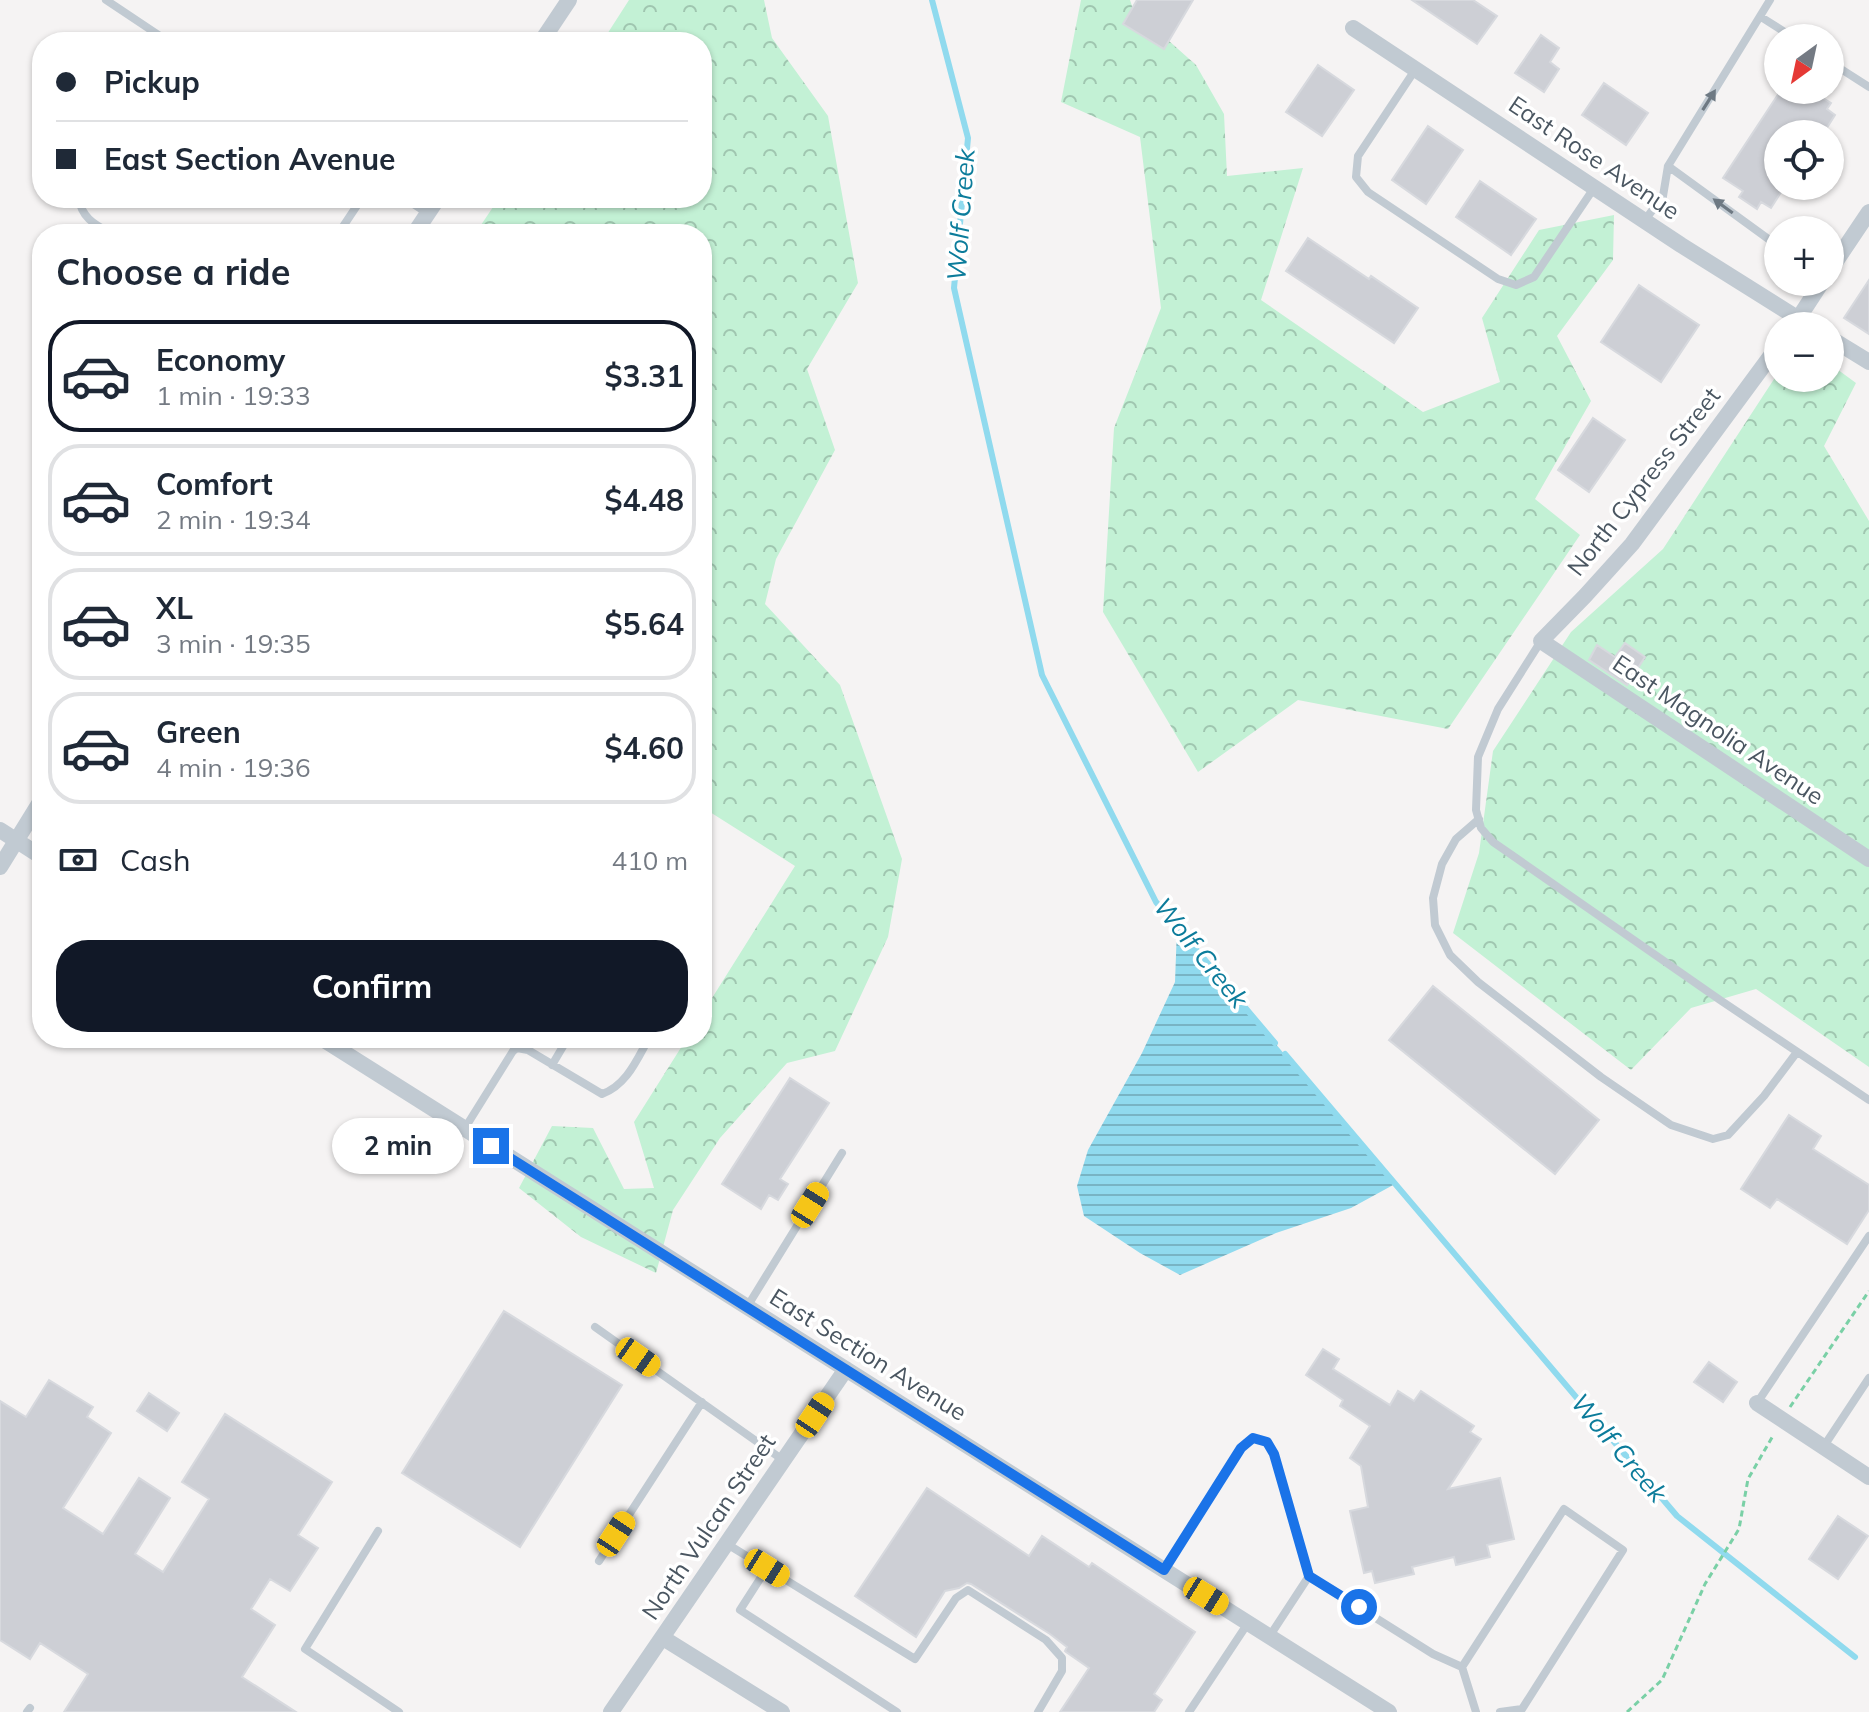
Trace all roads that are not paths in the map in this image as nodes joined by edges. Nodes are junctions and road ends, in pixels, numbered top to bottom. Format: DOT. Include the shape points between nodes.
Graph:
graph roads {
  1 [pos="106,0"];
  2 [pos="569,0"];
  3 [pos="1770,0"];
  4 [pos="1761,17"];
  5 [pos="1772,24"];
  6 [pos="1353,28"];
  7 [pos="148,32"];
  8 [pos="548,32"];
  9 [pos="1416,69"];
  10 [pos="1844,71"];
  11 [pos="1869,87"];
  12 [pos="1668,166"];
  13 [pos="1594,188"];
  14 [pos="80,208"];
  15 [pos="419,208"];
  16 [pos="432,208"];
  17 [pos="1869,212"];
  18 [pos="428,214"];
  19 [pos="1644,221"];
  20 [pos="95,224"];
  21 [pos="421,224"];
  22 [pos="1764,236"];
  23 [pos="1844,249"];
  24 [pos="1782,312"];
  25 [pos="1844,347"];
  26 [pos="1869,362"];
  27 [pos="1764,365"];
  28 [pos="1541,641"];
  29 [pos="32,815"];
  30 [pos="1479,819"];
  31 [pos="0,830"];
  32 [pos="16,840"];
  33 [pos="32,850"];
  34 [pos="1869,859"];
  35 [pos="0,867"];
  36 [pos="337,1048"];
  37 [pos="515,1048"];
  38 [pos="562,1048"];
  39 [pos="643,1048"];
  40 [pos="513,1051"];
  41 [pos="1797,1052"];
  42 [pos="552,1065"];
  43 [pos="1869,1100"];
  44 [pos="465,1129"];
  45 [pos="842,1153"];
  46 [pos="1869,1236"];
  47 [pos="746,1307"];
  48 [pos="595,1327"];
  49 [pos="846,1369"];
  50 [pos="1869,1378"];
  51 [pos="702,1402"];
  52 [pos="1757,1403"];
  53 [pos="1824,1446"];
  54 [pos="784,1461"];
  55 [pos="1869,1477"];
  56 [pos="378,1531"];
  57 [pos="727,1544"];
  58 [pos="599,1561"];
  59 [pos="767,1568"];
  60 [pos="1164,1570"];
  61 [pos="1309,1576"];
  62 [pos="1248,1623"];
  63 [pos="1269,1637"];
  64 [pos="663,1638"];
  65 [pos="1462,1667"];
  66 [pos="399,1712"];
  67 [pos="611,1712"];
  68 [pos="782,1712"];
  69 [pos="897,1712"];
  70 [pos="1038,1712"];
  71 [pos="1189,1712"];
  72 [pos="1389,1712"];
  73 [pos="1476,1712"];
  74 [pos="1500,1712"];
  1 -- 7 [label="lane"];
  2 -- 8 [label="street"];
  3 -- 4 [label="lane"];
  4 -- 5 [label="lane"];
  12 -- 4 [label="lane, one-way"];
  6 -- 9 [label="street, East Rose Avenue"];
  9 -- 13 [label="street, East Rose Avenue"];
  9 -- 13 [label="lane" via="1358,156 1356,177 1368,192 1498,279 1516,285 1534,277"];
  10 -- 11 [label="lane"];
  12 -- 19 [label="lane" via="1663,196"];
  22 -- 12 [label="lane, one-way"];
  13 -- 19 [label="street, East Rose Avenue"];
  14 -- 20 [label="lane"];
  15 -- 18 [label="lane"];
  16 -- 18 [label="street"];
  17 -- 23 [label="street"];
  18 -- 21 [label="street"];
  19 -- 24 [label="street, East Rose Avenue"];
  25 -- 26 [label="street"];
  27 -- 28 [label="street, North Cypress Street" via="1632,544"];
  28 -- 30 [label="lane" via="1498,709 1478,757"];
  28 -- 34 [label="street, East Magnolia Avenue"];
  29 -- 32 [label="street"];
  30 -- 41 [label="lane" via="1493,842"];
  30 -- 41 [label="lane" via="1456,839 1442,864 1433,898 1435,925 1450,955 1478,982 1601,1077 1671,1125 1713,1139 1728,1135"];
  31 -- 32 [label="street"];
  32 -- 33 [label="street"];
  32 -- 35 [label="street"];
  36 -- 44 [label="street, East Section Avenue"];
  37 -- 40 [label="lane"];
  38 -- 42 [label="lane"];
  39 -- 42 [label="lane" via="618,1086 602,1094"];
  40 -- 42 [label="lane" via="522,1048"];
  40 -- 44 [label="lane"];
  41 -- 43 [label="lane"];
  44 -- 47 [label="street, East Section Avenue"];
  45 -- 47 [label="lane"];
  46 -- 52 [label="lane"];
  47 -- 49 [label="street, East Section Avenue"];
  48 -- 51 [label="lane"];
  49 -- 54 [label="street, North Vulcan Street"];
  49 -- 60 [label="street, East Section Avenue"];
  50 -- 53 [label="lane"];
  51 -- 54 [label="lane"];
  51 -- 58 [label="lane"];
  52 -- 53 [label="street"];
  53 -- 55 [label="street"];
  54 -- 57 [label="street, North Vulcan Street"];
  56 -- 66 [label="lane" via="305,1649"];
  57 -- 59 [label="lane"];
  57 -- 64 [label="street, North Vulcan Street"];
  59 -- 69 [label="lane" via="740,1610"];
  59 -- 70 [label="lane" via="915,1659 956,1598 968,1590 1046,1640 1062,1658 1062,1671"];
  60 -- 61 [label="lane" via="1241,1448 1253,1438 1267,1442 1274,1454"];
  60 -- 62 [label="street, East Section Avenue"];
  61 -- 63 [label="lane"];
  61 -- 65 [label="lane"];
  62 -- 63 [label="street, East Section Avenue"];
  62 -- 71 [label="lane"];
  63 -- 72 [label="street, East Section Avenue"];
  64 -- 67 [label="street, North Vulcan Street"];
  64 -- 68 [label="street"];
  65 -- 73 [label="lane"];
  65 -- 74 [label="lane" via="1564,1509 1623,1550 1522,1709"];
}
